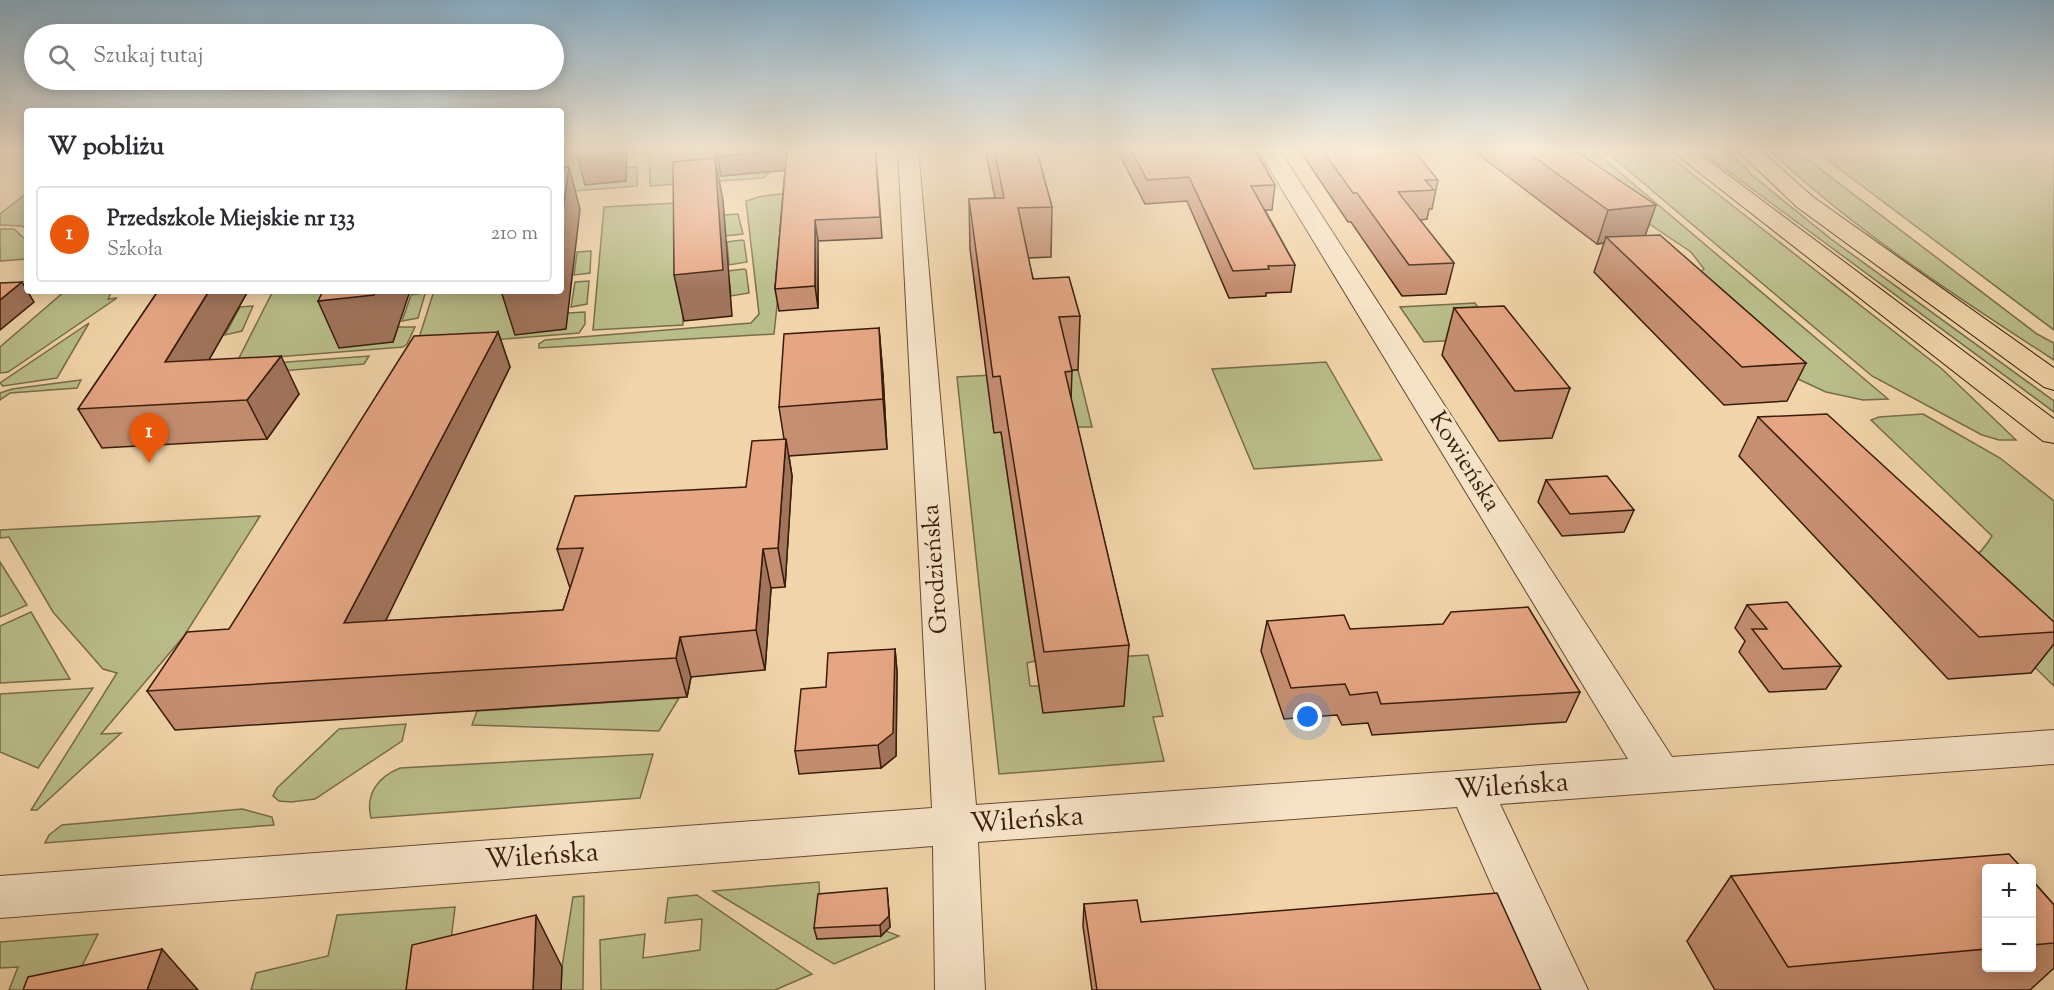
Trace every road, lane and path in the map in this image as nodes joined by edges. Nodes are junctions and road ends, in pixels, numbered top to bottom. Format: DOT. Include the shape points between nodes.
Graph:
graph roads {
  1 [pos="911,194"];
  2 [pos="1296,194"];
  3 [pos="1739,194"];
  4 [pos="1796,194"];
  5 [pos="2054,381"];
  6 [pos="2054,434"];
  7 [pos="2054,747"];
  8 [pos="1661,776"];
  9 [pos="1471,790"];
  10 [pos="955,826"];
  11 [pos="0,897"];
  12 [pos="960,990"];
  13 [pos="1563,990"];
  1 -- 10 [label="street, Grodzieńska"];
  2 -- 8 [label="street, Kowieńska"];
  3 -- 6 [label="main road"];
  4 -- 5 [label="main road"];
  7 -- 8 [label="street, Wileńska"];
  8 -- 9 [label="street, Wileńska"];
  9 -- 10 [label="street, Wileńska"];
  9 -- 13 [label="street"];
  10 -- 11 [label="street, Wileńska"];
  10 -- 12 [label="street, Grodzieńska"];
}
